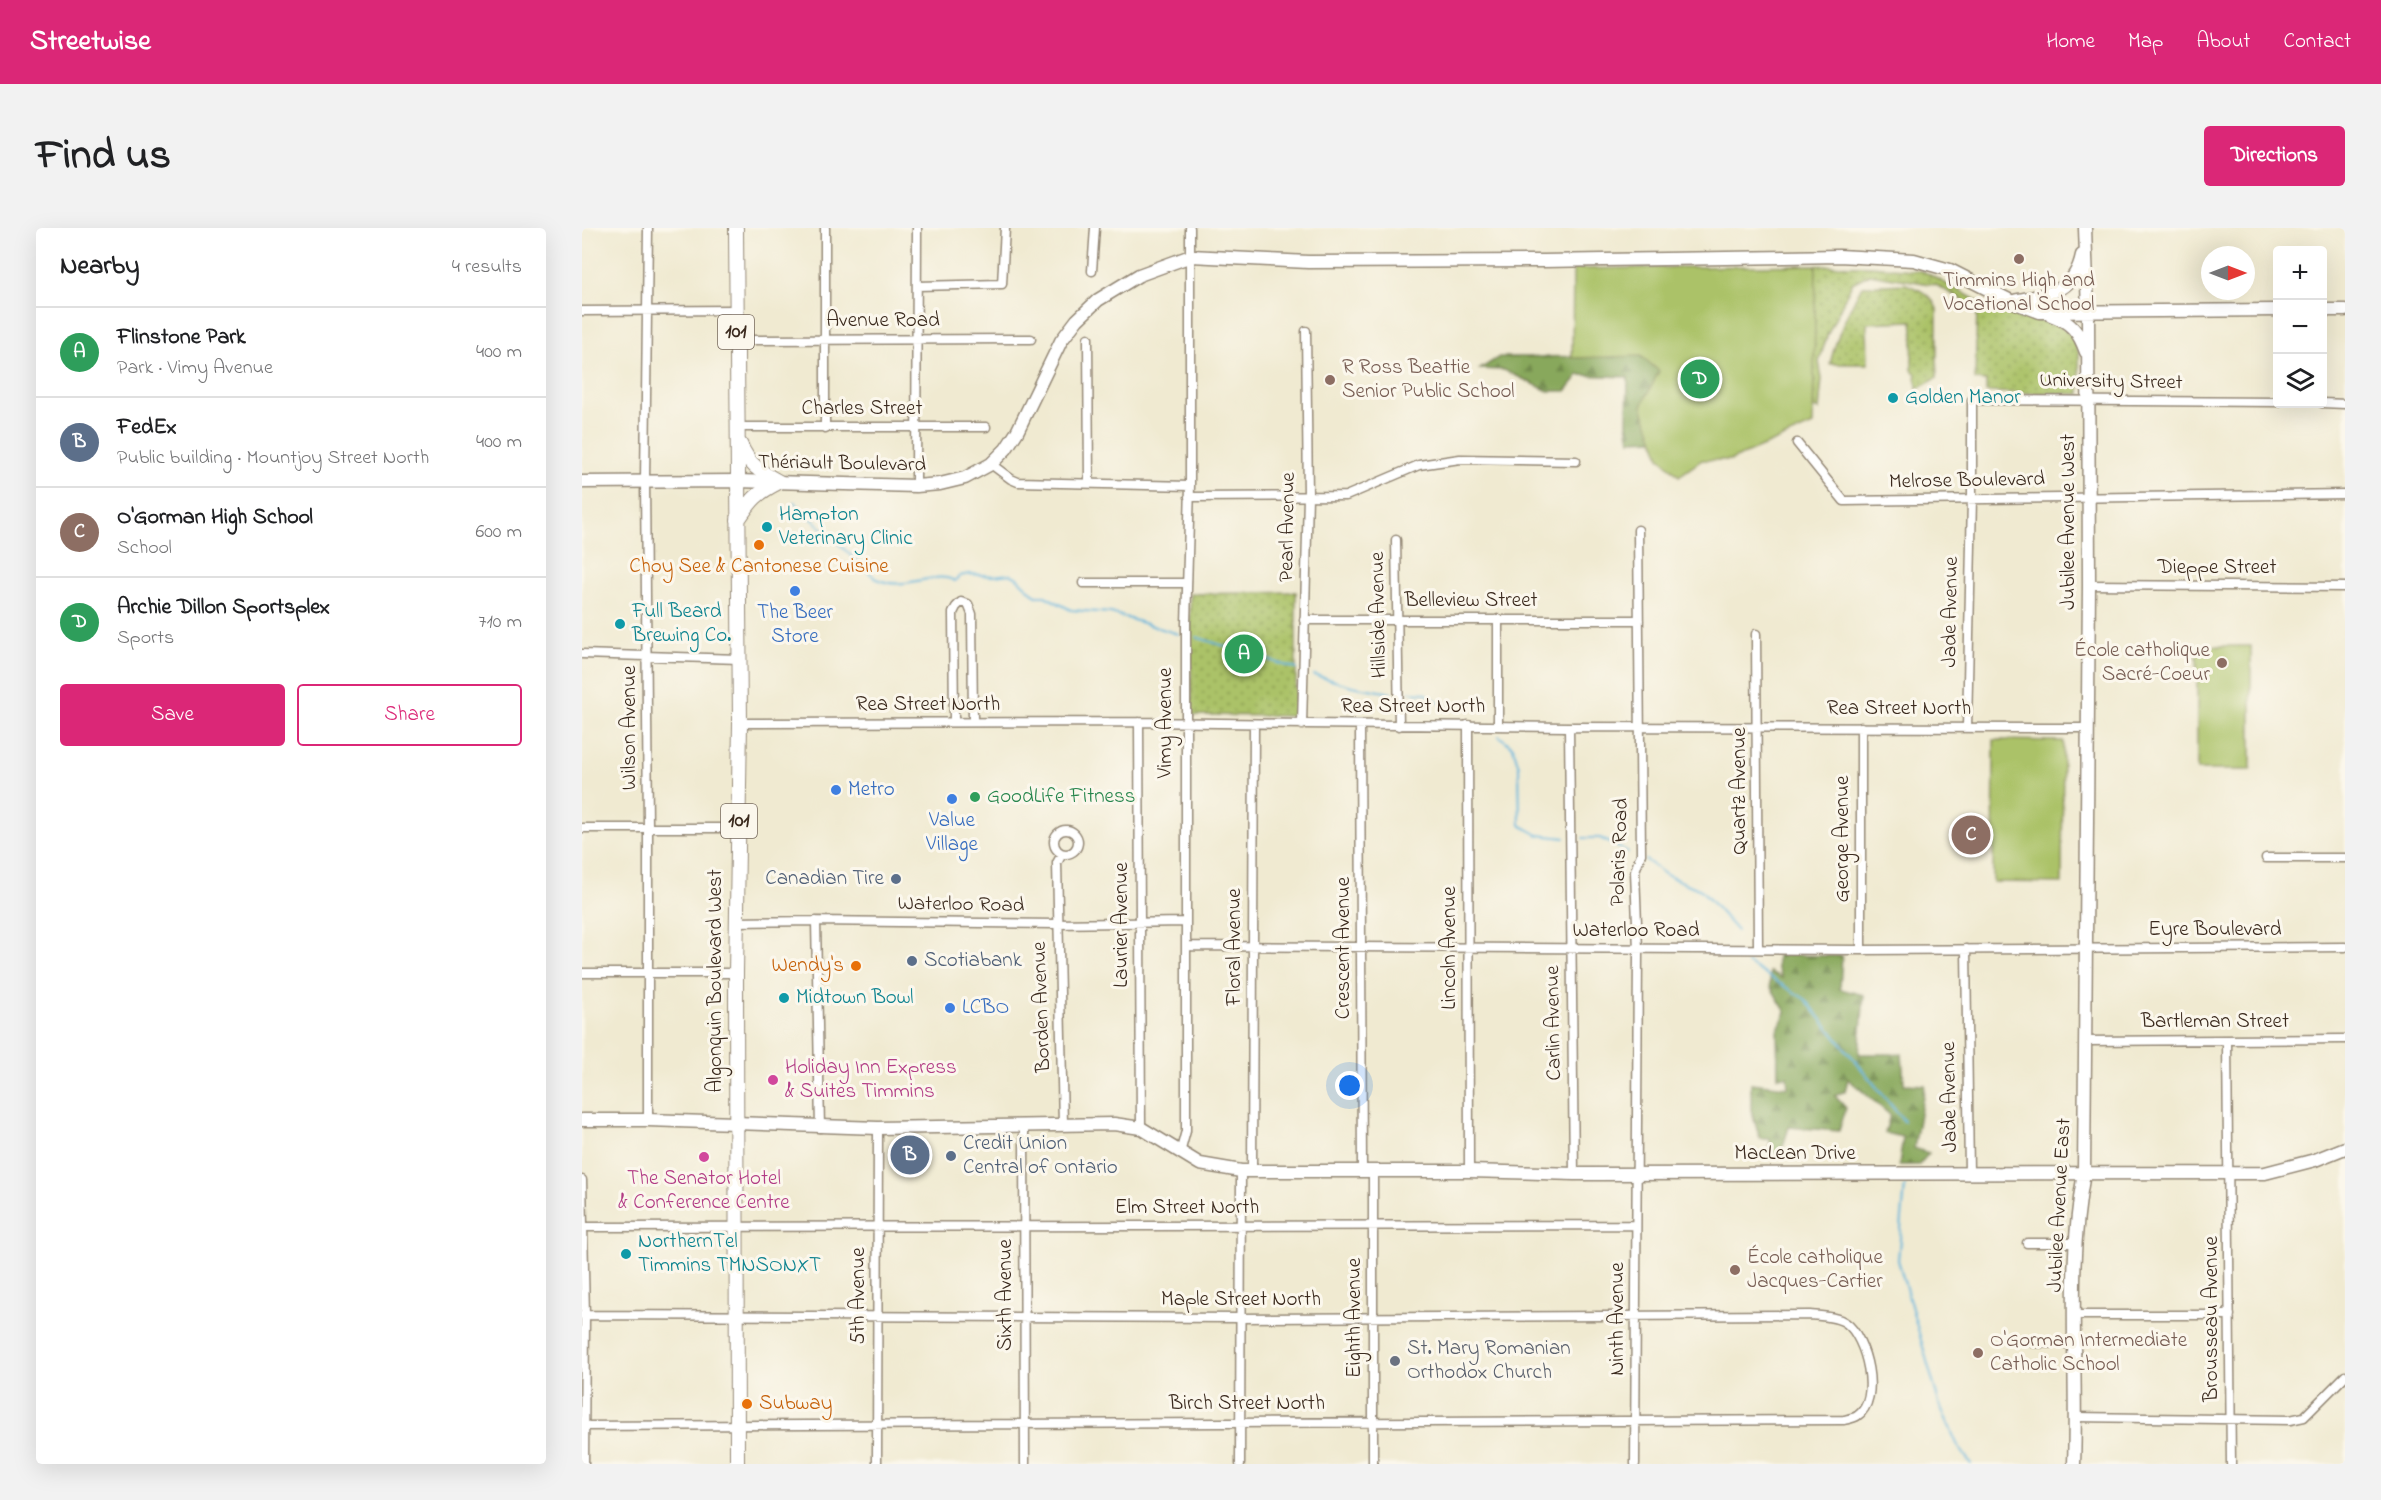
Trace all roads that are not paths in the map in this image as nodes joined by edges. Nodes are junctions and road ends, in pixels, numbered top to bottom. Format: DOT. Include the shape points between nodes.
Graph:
graph roads {
  1 [pos="648,228"];
  2 [pos="736,228"];
  3 [pos="825,228"];
  4 [pos="917,228"];
  5 [pos="1005,228"];
  6 [pos="1095,228"];
  7 [pos="1190,228"];
  8 [pos="2085,234"];
  9 [pos="1191,256"];
  10 [pos="1092,271"];
  11 [pos="917,286"];
  12 [pos="2013,302"];
  13 [pos="647,310"];
  14 [pos="736,310"];
  15 [pos="2273,310"];
  16 [pos="2327,310"];
  17 [pos="2345,310"];
  18 [pos="582,311"];
  19 [pos="2088,311"];
  20 [pos="2040,312"];
  21 [pos="1306,331"];
  22 [pos="917,338"];
  23 [pos="1088,338"];
  24 [pos="826,339"];
  25 [pos="1031,339"];
  26 [pos="736,340"];
  27 [pos="2089,362"];
  28 [pos="2088,400"];
  29 [pos="2273,402"];
  30 [pos="2327,403"];
  31 [pos="2345,404"];
  32 [pos="986,427"];
  33 [pos="825,428"];
  34 [pos="917,428"];
  35 [pos="737,432"];
  36 [pos="1797,443"];
  37 [pos="1576,461"];
  38 [pos="991,464"];
  39 [pos="645,481"];
  40 [pos="738,481"];
  41 [pos="582,482"];
  42 [pos="779,482"];
  43 [pos="1089,483"];
  44 [pos="916,486"];
  45 [pos="1190,486"];
  46 [pos="2345,494"];
  47 [pos="1308,496"];
  48 [pos="2088,496"];
  49 [pos="1189,497"];
  50 [pos="1972,498"];
  51 [pos="738,520"];
  52 [pos="1638,530"];
  53 [pos="1396,540"];
  54 [pos="1083,582"];
  55 [pos="1186,583"];
  56 [pos="2090,585"];
  57 [pos="2345,587"];
  58 [pos="1396,619"];
  59 [pos="1498,619"];
  60 [pos="1304,620"];
  61 [pos="1639,620"];
  62 [pos="1756,634"];
  63 [pos="582,654"];
  64 [pos="647,656"];
  65 [pos="739,659"];
  66 [pos="954,722"];
  67 [pos="973,722"];
  68 [pos="1140,722"];
  69 [pos="1186,722"];
  70 [pos="740,723"];
  71 [pos="1254,724"];
  72 [pos="1302,725"];
  73 [pos="1360,725"];
  74 [pos="1468,725"];
  75 [pos="1498,725"];
  76 [pos="1399,726"];
  77 [pos="1569,727"];
  78 [pos="1640,727"];
  79 [pos="1757,727"];
  80 [pos="1861,727"];
  81 [pos="1967,728"];
  82 [pos="2087,728"];
  83 [pos="648,827"];
  84 [pos="582,828"];
  85 [pos="739,828"];
  86 [pos="1062,854"];
  87 [pos="2266,858"];
  88 [pos="2345,858"];
  89 [pos="816,921"];
  90 [pos="1140,921"];
  91 [pos="737,922"];
  92 [pos="1185,922"];
  93 [pos="1057,924"];
  94 [pos="1187,946"];
  95 [pos="1253,946"];
  96 [pos="1362,946"];
  97 [pos="2345,947"];
  98 [pos="1467,948"];
  99 [pos="1758,949"];
  100 [pos="1966,949"];
  101 [pos="2086,949"];
  102 [pos="1572,950"];
  103 [pos="1638,950"];
  104 [pos="1861,950"];
  105 [pos="582,973"];
  106 [pos="647,973"];
  107 [pos="736,973"];
  108 [pos="2345,1039"];
  109 [pos="2085,1041"];
  110 [pos="2227,1041"];
  111 [pos="582,1120"];
  112 [pos="648,1120"];
  113 [pos="736,1122"];
  114 [pos="1063,1124"];
  115 [pos="1024,1126"];
  116 [pos="820,1128"];
  117 [pos="878,1128"];
  118 [pos="1141,1128"];
  119 [pos="2345,1148"];
  120 [pos="1180,1153"];
  121 [pos="1247,1171"];
  122 [pos="1367,1171"];
  123 [pos="1469,1171"];
  124 [pos="1969,1173"];
  125 [pos="2084,1173"];
  126 [pos="1574,1174"];
  127 [pos="1636,1174"];
  128 [pos="2229,1174"];
  129 [pos="582,1180"];
  130 [pos="1373,1225"];
  131 [pos="1636,1225"];
  132 [pos="1242,1226"];
  133 [pos="583,1227"];
  134 [pos="737,1227"];
  135 [pos="877,1227"];
  136 [pos="1024,1227"];
  137 [pos="2027,1243"];
  138 [pos="2075,1243"];
  139 [pos="584,1315"];
  140 [pos="2075,1315"];
  141 [pos="2230,1315"];
  142 [pos="1636,1316"];
  143 [pos="737,1317"];
  144 [pos="877,1317"];
  145 [pos="1373,1317"];
  146 [pos="1024,1318"];
  147 [pos="1241,1318"];
  148 [pos="2033,1343"];
  149 [pos="2075,1344"];
  150 [pos="2345,1376"];
  151 [pos="2076,1418"];
  152 [pos="1756,1419"];
  153 [pos="2230,1420"];
  154 [pos="1373,1421"];
  155 [pos="1240,1422"];
  156 [pos="1635,1422"];
  157 [pos="1024,1423"];
  158 [pos="737,1424"];
  159 [pos="877,1424"];
  160 [pos="583,1426"];
  161 [pos="584,1464"];
  162 [pos="737,1464"];
  163 [pos="877,1464"];
  164 [pos="1025,1464"];
  165 [pos="1240,1464"];
  166 [pos="1373,1464"];
  167 [pos="1635,1464"];
  168 [pos="2074,1464"];
  169 [pos="2231,1464"];
  1 -- 13 [label="street, Wilson Avenue"];
  2 -- 14 [label="main road, Algonquin Boulevard West / 101"];
  3 -- 24 [label="street"];
  4 -- 11 [label="street"];
  5 -- 11 [label="street" via="1002,284"];
  6 -- 10 [label="street"];
  7 -- 9 [label="street, Vimy Avenue"];
  8 -- 12 [label="main road" via="2081,262 2064,288"];
  8 -- 19 [label="main road, Jubilee Avenue West"];
  9 -- 12 [label="main road, Thériault Boulevard" via="1308,262 1839,256 1914,260 1950,270"];
  9 -- 38 [label="main road, Thériault Boulevard" via="1139,275 1098,300 1077,320 1061,341 1017,432"];
  9 -- 45 [label="street, Vimy Avenue"];
  11 -- 22 [label="street"];
  12 -- 20 [label="main road, Thériault Boulevard"];
  13 -- 14 [label="street"];
  13 -- 18 [label="street"];
  13 -- 39 [label="street, Wilson Avenue"];
  14 -- 26 [label="main road, Algonquin Boulevard West / 101"];
  15 -- 19 [label="main road, Thériault Boulevard"];
  16 -- 17 [label="main road"];
  19 -- 20 [label="main road, Thériault Boulevard"];
  19 -- 27 [label="main road, Jubilee Avenue West"];
  20 -- 27 [label="main road" via="2074,326"];
  21 -- 47 [label="street, Pearl Avenue"];
  22 -- 24 [label="street, Avenue Road"];
  22 -- 25 [label="street, Avenue Road"];
  22 -- 34 [label="street"];
  23 -- 43 [label="street"];
  24 -- 26 [label="street, Avenue Road"];
  24 -- 33 [label="street"];
  26 -- 35 [label="main road, Algonquin Boulevard West / 101"];
  27 -- 28 [label="main road, Jubilee Avenue West"];
  28 -- 29 [label="street, University Street"];
  28 -- 48 [label="main road, Jubilee Avenue West"];
  28 -- 50 [label="street, University Street" via="1972,400"];
  30 -- 31 [label="street"];
  32 -- 34 [label="street, Charles Street"];
  33 -- 34 [label="street, Charles Street"];
  33 -- 35 [label="street, Charles Street"];
  34 -- 44 [label="street"];
  35 -- 40 [label="main road, Algonquin Boulevard West / 101"];
  35 -- 42 [label="main road" via="747,458 760,472"];
  36 -- 50 [label="street, Melrose Boulevard" via="1844,501"];
  37 -- 47 [label="street" via="1460,459 1419,465 1346,496"];
  38 -- 43 [label="street" via="1018,482"];
  38 -- 44 [label="main road, Thériault Boulevard" via="965,478"];
  39 -- 40 [label="main road, Thériault Boulevard"];
  39 -- 41 [label="main road, Thériault Boulevard"];
  39 -- 64 [label="street, Wilson Avenue"];
  40 -- 42 [label="main road, Thériault Boulevard"];
  40 -- 51 [label="main road, Algonquin Boulevard West / 101"];
  42 -- 44 [label="main road, Thériault Boulevard"];
  42 -- 51 [label="main road" via="759,491"];
  43 -- 45 [label="street"];
  45 -- 49 [label="street, Vimy Avenue"];
  46 -- 48 [label="street, Melrose Boulevard"];
  47 -- 49 [label="street"];
  47 -- 60 [label="street, Pearl Avenue"];
  48 -- 50 [label="street, Melrose Boulevard"];
  48 -- 56 [label="main road, Jubilee Avenue West"];
  49 -- 55 [label="street, Vimy Avenue"];
  50 -- 81 [label="street, Jade Avenue"];
  51 -- 65 [label="main road, Algonquin Boulevard West / 101"];
  52 -- 61 [label="street, Polaris Road"];
  53 -- 58 [label="street, Hillside Avenue"];
  54 -- 55 [label="street"];
  55 -- 69 [label="street, Vimy Avenue"];
  56 -- 57 [label="street, Dieppe Street"];
  56 -- 82 [label="main road, Jubilee Avenue West"];
  58 -- 59 [label="street, Belleview Street"];
  58 -- 60 [label="street, Belleview Street"];
  58 -- 76 [label="street, Hillside Avenue"];
  59 -- 61 [label="street, Belleview Street"];
  59 -- 75 [label="street"];
  60 -- 72 [label="street, Pearl Avenue"];
  61 -- 78 [label="street, Polaris Road"];
  62 -- 79 [label="street, Quartz Avenue"];
  63 -- 64 [label="street"];
  64 -- 65 [label="street"];
  64 -- 83 [label="street, Wilson Avenue"];
  65 -- 70 [label="main road, Algonquin Boulevard West / 101"];
  66 -- 67 [label="street, Rea Street North"];
  66 -- 67 [label="street" via="953,613 961,602 968,604 972,614"];
  66 -- 70 [label="street, Rea Street North"];
  67 -- 68 [label="street, Rea Street North"];
  68 -- 69 [label="street, Rea Street North"];
  68 -- 90 [label="street, Laurier Avenue"];
  69 -- 71 [label="street, Rea Street North"];
  69 -- 92 [label="street, Vimy Avenue"];
  70 -- 85 [label="main road, Algonquin Boulevard West / 101"];
  71 -- 72 [label="street, Rea Street North"];
  71 -- 95 [label="street, Floral Avenue"];
  72 -- 73 [label="street, Rea Street North"];
  73 -- 76 [label="street, Rea Street North"];
  73 -- 96 [label="street, Crescent Avenue"];
  74 -- 75 [label="street, Rea Street North"];
  74 -- 76 [label="street, Rea Street North"];
  74 -- 98 [label="street, Lincoln Avenue"];
  75 -- 77 [label="street, Rea Street North"];
  77 -- 78 [label="street, Rea Street North"];
  77 -- 102 [label="street, Carlin Avenue"];
  78 -- 79 [label="street, Rea Street North"];
  78 -- 103 [label="street, Polaris Road" via="1641,854 1635,871"];
  79 -- 80 [label="street, Rea Street North"];
  79 -- 99 [label="street, Quartz Avenue"];
  80 -- 81 [label="street, Rea Street North"];
  80 -- 104 [label="street, George Avenue"];
  81 -- 82 [label="street, Rea Street North"];
  82 -- 101 [label="main road, Jubilee Avenue West"];
  83 -- 84 [label="street"];
  83 -- 85 [label="street"];
  83 -- 106 [label="street, Wilson Avenue"];
  85 -- 91 [label="main road, Algonquin Boulevard West / 101"];
  86 -- 93 [label="street, Borden Avenue" via="1057,863"];
  87 -- 88 [label="street"];
  89 -- 91 [label="street, Waterloo Road"];
  89 -- 93 [label="street, Waterloo Road"];
  89 -- 116 [label="street"];
  90 -- 92 [label="street, Waterloo Road"];
  90 -- 93 [label="street, Waterloo Road"];
  90 -- 118 [label="street, Laurier Avenue"];
  91 -- 107 [label="main road, Algonquin Boulevard West / 101"];
  92 -- 94 [label="street, Vimy Avenue"];
  93 -- 114 [label="street, Borden Avenue"];
  94 -- 95 [label="street, Waterloo Road"];
  94 -- 120 [label="street, Vimy Avenue" via="1186,1131"];
  95 -- 96 [label="street, Waterloo Road"];
  95 -- 121 [label="street, Floral Avenue"];
  96 -- 98 [label="street, Waterloo Road"];
  96 -- 122 [label="street, Crescent Avenue"];
  97 -- 101 [label="street, Eyre Boulevard"];
  98 -- 102 [label="street, Waterloo Road"];
  98 -- 123 [label="street, Lincoln Avenue"];
  99 -- 103 [label="street, Waterloo Road"];
  99 -- 104 [label="street, Waterloo Road"];
  100 -- 101 [label="street, Waterloo Road"];
  100 -- 104 [label="street, Waterloo Road"];
  100 -- 124 [label="street, Jade Avenue"];
  101 -- 109 [label="main road, Jubilee Avenue East"];
  102 -- 103 [label="street, Waterloo Road"];
  102 -- 126 [label="street, Carlin Avenue"];
  103 -- 127 [label="street, Polaris Road"];
  105 -- 106 [label="street"];
  106 -- 107 [label="street"];
  106 -- 112 [label="street, Wilson Avenue"];
  107 -- 113 [label="main road, Algonquin Boulevard West / 101"];
  108 -- 110 [label="street, Bartleman Street"];
  109 -- 110 [label="street, Bartleman Street"];
  109 -- 125 [label="main road, Jubilee Avenue East"];
  110 -- 128 [label="street, Brousseau Avenue"];
  111 -- 112 [label="main road"];
  112 -- 113 [label="main road"];
  113 -- 116 [label="main road"];
  113 -- 134 [label="main road, 101"];
  114 -- 115 [label="main road"];
  114 -- 118 [label="main road"];
  115 -- 117 [label="main road"];
  115 -- 136 [label="street, Sixth Avenue"];
  116 -- 117 [label="main road"];
  117 -- 135 [label="street, 5th Avenue"];
  118 -- 120 [label="main road"];
  119 -- 128 [label="main road, MacLean Drive" via="2265,1173"];
  120 -- 121 [label="main road" via="1200,1164"];
  121 -- 122 [label="main road, MacLean Drive"];
  121 -- 132 [label="street, Floral Avenue"];
  122 -- 123 [label="main road, MacLean Drive"];
  122 -- 130 [label="street, Eighth Avenue"];
  123 -- 126 [label="main road, MacLean Drive"];
  124 -- 125 [label="main road, MacLean Drive"];
  124 -- 127 [label="main road, MacLean Drive"];
  125 -- 128 [label="main road, MacLean Drive"];
  125 -- 138 [label="main road, Jubilee Avenue East"];
  126 -- 127 [label="main road, MacLean Drive"];
  127 -- 131 [label="street, Ninth Avenue"];
  128 -- 141 [label="street, Brousseau Avenue"];
  129 -- 133 [label="street"];
  130 -- 131 [label="street, Elm Street North"];
  130 -- 132 [label="street, Elm Street North"];
  130 -- 145 [label="street, Eighth Avenue"];
  131 -- 142 [label="street, Ninth Avenue"];
  132 -- 136 [label="street, Elm Street North"];
  132 -- 147 [label="street, Floral Avenue"];
  133 -- 134 [label="street, Elm Street North"];
  133 -- 139 [label="street"];
  134 -- 135 [label="street, Elm Street North"];
  134 -- 143 [label="main road, 101"];
  135 -- 136 [label="street, Elm Street North"];
  135 -- 144 [label="street, 5th Avenue"];
  136 -- 146 [label="street, Sixth Avenue"];
  137 -- 138 [label="street"];
  138 -- 140 [label="main road, Jubilee Avenue East"];
  139 -- 143 [label="street, Maple Street North"];
  139 -- 160 [label="street"];
  140 -- 141 [label="street"];
  140 -- 149 [label="main road, Jubilee Avenue East"];
  141 -- 153 [label="street, Brousseau Avenue"];
  142 -- 145 [label="street, Maple Street North"];
  142 -- 152 [label="street, Maple Street North" via="1810,1315 1843,1320 1856,1330 1868,1366 1867,1403 1858,1415 1844,1420"];
  142 -- 156 [label="street, Ninth Avenue"];
  143 -- 144 [label="street, Maple Street North"];
  143 -- 158 [label="main road, 101"];
  144 -- 146 [label="street, Maple Street North"];
  144 -- 159 [label="street, 5th Avenue"];
  145 -- 147 [label="street, Maple Street North"];
  145 -- 154 [label="street, Eighth Avenue"];
  146 -- 147 [label="street, Maple Street North"];
  146 -- 157 [label="street, Sixth Avenue"];
  147 -- 155 [label="street, Floral Avenue"];
  148 -- 149 [label="street"];
  149 -- 151 [label="main road, Jubilee Avenue East"];
  150 -- 153 [label="street" via="2304,1417"];
  151 -- 153 [label="street"];
  151 -- 168 [label="main road, Jubilee Avenue East"];
  152 -- 156 [label="street, Birch Street North"];
  153 -- 169 [label="street, Brousseau Avenue"];
  154 -- 155 [label="street, Birch Street North"];
  154 -- 156 [label="street, Birch Street North"];
  154 -- 166 [label="street, Eighth Avenue"];
  155 -- 157 [label="street, Birch Street North"];
  155 -- 165 [label="street, Floral Avenue"];
  156 -- 167 [label="street, Ninth Avenue"];
  157 -- 159 [label="street, Birch Street North"];
  157 -- 164 [label="street, Sixth Avenue"];
  158 -- 159 [label="street, Birch Street North"];
  158 -- 160 [label="street, Birch Street North"];
  158 -- 162 [label="main road, 101"];
  159 -- 163 [label="street, 5th Avenue"];
  160 -- 161 [label="street"];
}
